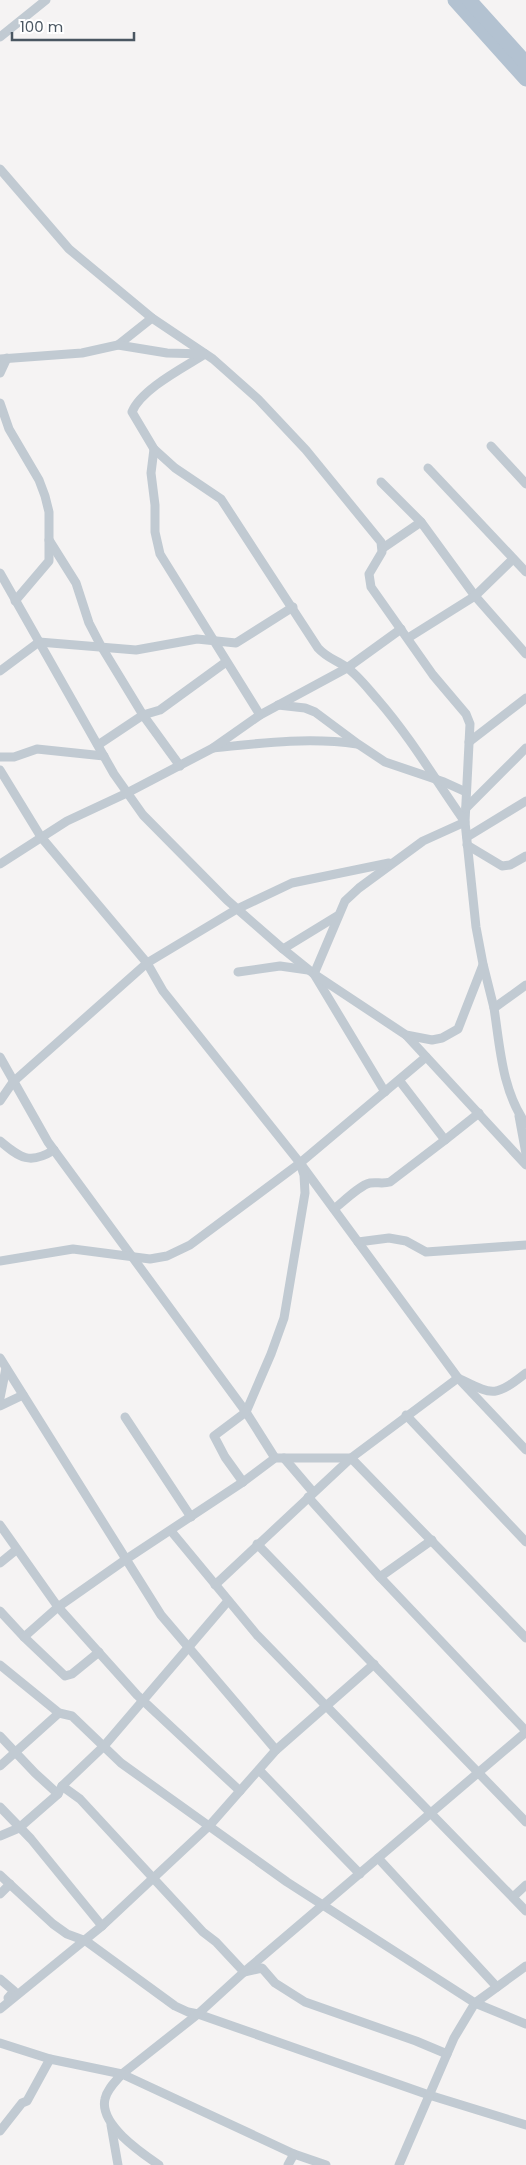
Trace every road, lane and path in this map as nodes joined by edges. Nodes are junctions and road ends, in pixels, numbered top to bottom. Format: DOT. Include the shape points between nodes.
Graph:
graph roads {
  1 [pos="46,0"];
  2 [pos="454,0"];
  3 [pos="470,0"];
  4 [pos="0,37"];
  5 [pos="526,63"];
  6 [pos="526,79"];
  7 [pos="0,170"];
  8 [pos="152,318"];
  9 [pos="118,345"];
  10 [pos="205,354"];
  11 [pos="3,359"];
  12 [pos="0,373"];
  13 [pos="0,403"];
  14 [pos="491,446"];
  15 [pos="154,449"];
  16 [pos="428,468"];
  17 [pos="382,482"];
  18 [pos="526,484"];
  19 [pos="421,522"];
  20 [pos="49,540"];
  21 [pos="383,548"];
  22 [pos="513,559"];
  23 [pos="526,572"];
  24 [pos="0,573"];
  25 [pos="475,596"];
  26 [pos="15,601"];
  27 [pos="293,608"];
  28 [pos="401,629"];
  29 [pos="408,638"];
  30 [pos="212,640"];
  31 [pos="39,642"];
  32 [pos="101,646"];
  33 [pos="526,654"];
  34 [pos="226,662"];
  35 [pos="347,668"];
  36 [pos="0,671"];
  37 [pos="525,703"];
  38 [pos="278,705"];
  39 [pos="143,715"];
  40 [pos="260,715"];
  41 [pos="469,742"];
  42 [pos="358,744"];
  43 [pos="98,745"];
  44 [pos="213,748"];
  45 [pos="526,748"];
  46 [pos="104,756"];
  47 [pos="0,757"];
  48 [pos="180,766"];
  49 [pos="0,770"];
  50 [pos="435,779"];
  51 [pos="466,792"];
  52 [pos="128,793"];
  53 [pos="526,801"];
  54 [pos="466,808"];
  55 [pos="465,822"];
  56 [pos="41,837"];
  57 [pos="467,841"];
  58 [pos="526,856"];
  59 [pos="394,862"];
  60 [pos="0,864"];
  61 [pos="237,909"];
  62 [pos="338,916"];
  63 [pos="283,949"];
  64 [pos="147,963"];
  65 [pos="483,964"];
  66 [pos="238,972"];
  67 [pos="311,972"];
  68 [pos="526,985"];
  69 [pos="494,1008"];
  70 [pos="406,1035"];
  71 [pos="0,1057"];
  72 [pos="426,1057"];
  73 [pos="399,1080"];
  74 [pos="13,1082"];
  75 [pos="384,1092"];
  76 [pos="0,1101"];
  77 [pos="479,1113"];
  78 [pos="519,1114"];
  79 [pos="526,1124"];
  80 [pos="444,1140"];
  81 [pos="0,1141"];
  82 [pos="54,1150"];
  83 [pos="526,1154"];
  84 [pos="300,1163"];
  85 [pos="526,1165"];
  86 [pos="334,1209"];
  87 [pos="358,1242"];
  88 [pos="526,1245"];
  89 [pos="131,1256"];
  90 [pos="0,1261"];
  91 [pos="0,1358"];
  92 [pos="6,1368"];
  93 [pos="526,1374"];
  94 [pos="458,1378"];
  95 [pos="23,1395"];
  96 [pos="0,1398"];
  97 [pos="0,1406"];
  98 [pos="246,1412"];
  99 [pos="406,1415"];
  100 [pos="125,1417"];
  101 [pos="526,1450"];
  102 [pos="279,1458"];
  103 [pos="351,1458"];
  104 [pos="243,1482"];
  105 [pos="311,1494"];
  106 [pos="191,1517"];
  107 [pos="0,1525"];
  108 [pos="171,1531"];
  109 [pos="432,1540"];
  110 [pos="526,1542"];
  111 [pos="257,1544"];
  112 [pos="16,1550"];
  113 [pos="125,1560"];
  114 [pos="0,1562"];
  115 [pos="380,1577"];
  116 [pos="215,1585"];
  117 [pos="228,1601"];
  118 [pos="58,1607"];
  119 [pos="0,1611"];
  120 [pos="24,1638"];
  121 [pos="526,1638"];
  122 [pos="189,1649"];
  123 [pos="98,1652"];
  124 [pos="374,1664"];
  125 [pos="0,1665"];
  126 [pos="142,1700"];
  127 [pos="326,1706"];
  128 [pos="59,1713"];
  129 [pos="526,1731"];
  130 [pos="0,1736"];
  131 [pos="104,1746"];
  132 [pos="276,1750"];
  133 [pos="16,1753"];
  134 [pos="0,1766"];
  135 [pos="259,1770"];
  136 [pos="478,1772"];
  137 [pos="60,1790"];
  138 [pos="240,1791"];
  139 [pos="0,1807"];
  140 [pos="431,1813"];
  141 [pos="526,1822"];
  142 [pos="210,1825"];
  143 [pos="19,1828"];
  144 [pos="0,1836"];
  145 [pos="378,1858"];
  146 [pos="0,1874"];
  147 [pos="360,1874"];
  148 [pos="154,1878"];
  149 [pos="10,1884"];
  150 [pos="526,1886"];
  151 [pos="0,1894"];
  152 [pos="513,1898"];
  153 [pos="323,1905"];
  154 [pos="526,1911"];
  155 [pos="102,1926"];
  156 [pos="86,1941"];
  157 [pos="526,1966"];
  158 [pos="244,1972"];
  159 [pos="0,1979"];
  160 [pos="497,1987"];
  161 [pos="475,2004"];
  162 [pos="0,2008"];
  163 [pos="198,2014"];
  164 [pos="526,2024"];
  165 [pos="0,2043"];
  166 [pos="447,2054"];
  167 [pos="50,2059"];
  168 [pos="122,2074"];
  169 [pos="430,2095"];
  170 [pos="111,2125"];
  171 [pos="526,2125"];
  172 [pos="0,2131"];
  173 [pos="294,2154"];
  174 [pos="118,2165"];
  175 [pos="158,2165"];
  176 [pos="288,2165"];
  177 [pos="326,2165"];
  178 [pos="399,2165"];
  1 -- 4 [label="street"];
  2 -- 6 [label="main road"];
  3 -- 5 [label="main road"];
  7 -- 8 [label="street" via="70,249"];
  8 -- 9 [label="street"];
  8 -- 10 [label="street"];
  9 -- 10 [label="street" via="168,353"];
  9 -- 11 [label="street" via="82,353"];
  10 -- 15 [label="street" via="135,404 132,412"];
  10 -- 21 [label="street" via="258,399 306,450"];
  11 -- 12 [label="street"];
  13 -- 20 [label="street" via="9,429 45,496 49,512"];
  14 -- 18 [label="street"];
  15 -- 27 [label="street" via="175,468 221,499"];
  15 -- 30 [label="street" via="151,472 155,532 160,554"];
  16 -- 22 [label="street"];
  17 -- 19 [label="street"];
  19 -- 21 [label="street"];
  19 -- 25 [label="street"];
  20 -- 26 [label="street" via="49,561"];
  20 -- 32 [label="street" via="76,584 89,623"];
  21 -- 28 [label="street" via="369,574 369,582"];
  22 -- 23 [label="street"];
  22 -- 25 [label="street"];
  24 -- 26 [label="street"];
  25 -- 29 [label="street"];
  25 -- 33 [label="street"];
  26 -- 31 [label="street"];
  27 -- 30 [label="street" via="236,643"];
  27 -- 35 [label="street" via="326,657"];
  28 -- 29 [label="street"];
  28 -- 35 [label="street"];
  29 -- 41 [label="street" via="466,714 470,724"];
  30 -- 32 [label="street" via="197,639 136,650"];
  30 -- 34 [label="street"];
  31 -- 32 [label="street"];
  31 -- 36 [label="street"];
  31 -- 43 [label="street"];
  32 -- 39 [label="street"];
  34 -- 39 [label="street" via="160,710"];
  34 -- 40 [label="street"];
  35 -- 38 [label="street"];
  35 -- 50 [label="street" via="384,708 422,756"];
  37 -- 41 [label="street"];
  38 -- 40 [label="street"];
  38 -- 42 [label="street" via="315,712"];
  39 -- 43 [label="street"];
  39 -- 48 [label="street"];
  40 -- 44 [label="street"];
  41 -- 51 [label="street"];
  42 -- 44 [label="street" via="318,740"];
  42 -- 50 [label="street" via="385,762"];
  43 -- 46 [label="street"];
  44 -- 48 [label="street"];
  45 -- 54 [label="street"];
  46 -- 47 [label="street" via="37,749 14,757"];
  46 -- 52 [label="street"];
  48 -- 52 [label="street"];
  49 -- 56 [label="street"];
  50 -- 51 [label="street"];
  50 -- 55 [label="street"];
  51 -- 54 [label="street"];
  52 -- 56 [label="street" via="66,821"];
  52 -- 61 [label="street" via="144,815"];
  53 -- 57 [label="street"];
  54 -- 55 [label="street"];
  55 -- 57 [label="street"];
  55 -- 59 [label="street" via="423,842"];
  56 -- 60 [label="street"];
  56 -- 64 [label="street"];
  57 -- 58 [label="street" via="502,866 510,866"];
  57 -- 65 [label="street"];
  59 -- 61 [label="street" via="292,883"];
  59 -- 62 [label="street" via="345,901"];
  61 -- 63 [label="street"];
  61 -- 64 [label="street"];
  62 -- 63 [label="street"];
  62 -- 67 [label="street"];
  63 -- 67 [label="street"];
  64 -- 74 [label="street"];
  64 -- 84 [label="street" via="168,997"];
  65 -- 69 [label="street"];
  65 -- 70 [label="street" via="458,1029 432,1040"];
  66 -- 67 [label="street" via="280,966"];
  67 -- 70 [label="street"];
  67 -- 75 [label="street"];
  68 -- 69 [label="street"];
  69 -- 78 [label="street" via="504,1073"];
  70 -- 72 [label="street"];
  71 -- 74 [label="street"];
  72 -- 73 [label="street"];
  72 -- 77 [label="street"];
  73 -- 75 [label="street"];
  73 -- 80 [label="street"];
  74 -- 76 [label="street"];
  74 -- 82 [label="street"];
  75 -- 84 [label="street"];
  77 -- 80 [label="street"];
  77 -- 85 [label="street"];
  78 -- 79 [label="street"];
  78 -- 83 [label="street"];
  80 -- 86 [label="street" via="390,1182 366,1185"];
  81 -- 82 [label="street" via="14,1153 30,1159 40,1159"];
  82 -- 89 [label="street"];
  84 -- 86 [label="street"];
  84 -- 89 [label="street" via="190,1245 167,1256 150,1259"];
  84 -- 98 [label="street" via="305,1193 284,1318"];
  86 -- 87 [label="street"];
  87 -- 88 [label="street" via="389,1238 406,1241 426,1252"];
  87 -- 94 [label="street"];
  89 -- 90 [label="street" via="73,1248"];
  89 -- 98 [label="street"];
  91 -- 92 [label="street"];
  92 -- 95 [label="street"];
  92 -- 96 [label="street"];
  93 -- 94 [label="street" via="507,1388 488,1392"];
  94 -- 99 [label="street"];
  94 -- 101 [label="street"];
  95 -- 97 [label="street"];
  95 -- 113 [label="street"];
  98 -- 102 [label="street"];
  98 -- 104 [label="street" via="214,1436"];
  99 -- 103 [label="street"];
  99 -- 110 [label="street"];
  100 -- 106 [label="street"];
  102 -- 103 [label="street"];
  102 -- 104 [label="street"];
  102 -- 105 [label="street"];
  103 -- 105 [label="street"];
  103 -- 109 [label="street"];
  104 -- 106 [label="street"];
  105 -- 111 [label="street"];
  105 -- 115 [label="street"];
  106 -- 108 [label="street"];
  107 -- 112 [label="street"];
  108 -- 113 [label="street"];
  108 -- 116 [label="street"];
  109 -- 115 [label="street"];
  109 -- 121 [label="street"];
  111 -- 116 [label="street"];
  111 -- 124 [label="street"];
  112 -- 114 [label="street"];
  112 -- 118 [label="street"];
  113 -- 118 [label="street"];
  113 -- 122 [label="street" via="161,1615"];
  115 -- 129 [label="street"];
  116 -- 117 [label="street"];
  117 -- 122 [label="street"];
  117 -- 127 [label="street"];
  118 -- 120 [label="street"];
  118 -- 123 [label="street"];
  119 -- 120 [label="street"];
  120 -- 123 [label="street" via="65,1676"];
  122 -- 126 [label="street"];
  122 -- 132 [label="street"];
  123 -- 126 [label="street"];
  124 -- 127 [label="street"];
  124 -- 136 [label="street"];
  125 -- 128 [label="street"];
  126 -- 131 [label="street"];
  126 -- 138 [label="street"];
  127 -- 132 [label="street"];
  127 -- 140 [label="street"];
  128 -- 131 [label="street" via="72,1716"];
  128 -- 133 [label="street"];
  129 -- 136 [label="street"];
  130 -- 133 [label="street"];
  131 -- 137 [label="street"];
  131 -- 142 [label="street" via="121,1763"];
  132 -- 135 [label="street"];
  133 -- 134 [label="street"];
  133 -- 137 [label="street" via="34,1773"];
  135 -- 138 [label="street"];
  135 -- 147 [label="street"];
  136 -- 140 [label="street"];
  136 -- 141 [label="street"];
  137 -- 143 [label="street"];
  137 -- 148 [label="street" via="80,1799"];
  138 -- 142 [label="street"];
  139 -- 143 [label="street"];
  140 -- 145 [label="street"];
  140 -- 152 [label="street"];
  142 -- 148 [label="street"];
  142 -- 153 [label="street"];
  143 -- 144 [label="street"];
  143 -- 155 [label="street"];
  145 -- 147 [label="street"];
  145 -- 160 [label="street"];
  146 -- 149 [label="street"];
  147 -- 153 [label="street"];
  148 -- 155 [label="street"];
  148 -- 158 [label="street"];
  149 -- 151 [label="street"];
  149 -- 156 [label="street" via="53,1924"];
  150 -- 152 [label="street"];
  152 -- 154 [label="street"];
  153 -- 158 [label="street"];
  153 -- 161 [label="street"];
  155 -- 156 [label="street"];
  156 -- 162 [label="street"];
  156 -- 163 [label="street" via="175,2006"];
  157 -- 160 [label="street"];
  158 -- 163 [label="street"];
  158 -- 166 [label="street" via="262,1968 275,1984 305,2002"];
  159 -- 162 [label="street" via="14,1991"];
  160 -- 161 [label="street"];
  161 -- 164 [label="street"];
  161 -- 166 [label="street"];
  163 -- 168 [label="street"];
  163 -- 169 [label="street"];
  165 -- 167 [label="street"];
  166 -- 169 [label="street"];
  167 -- 168 [label="street"];
  167 -- 172 [label="street" via="27,2101"];
  168 -- 170 [label="street" via="104,2098 104,2112"];
  168 -- 173 [label="street"];
  169 -- 171 [label="street"];
  169 -- 178 [label="street"];
  170 -- 174 [label="street"];
  170 -- 175 [label="street"];
  173 -- 176 [label="street"];
  173 -- 177 [label="street"];
}
